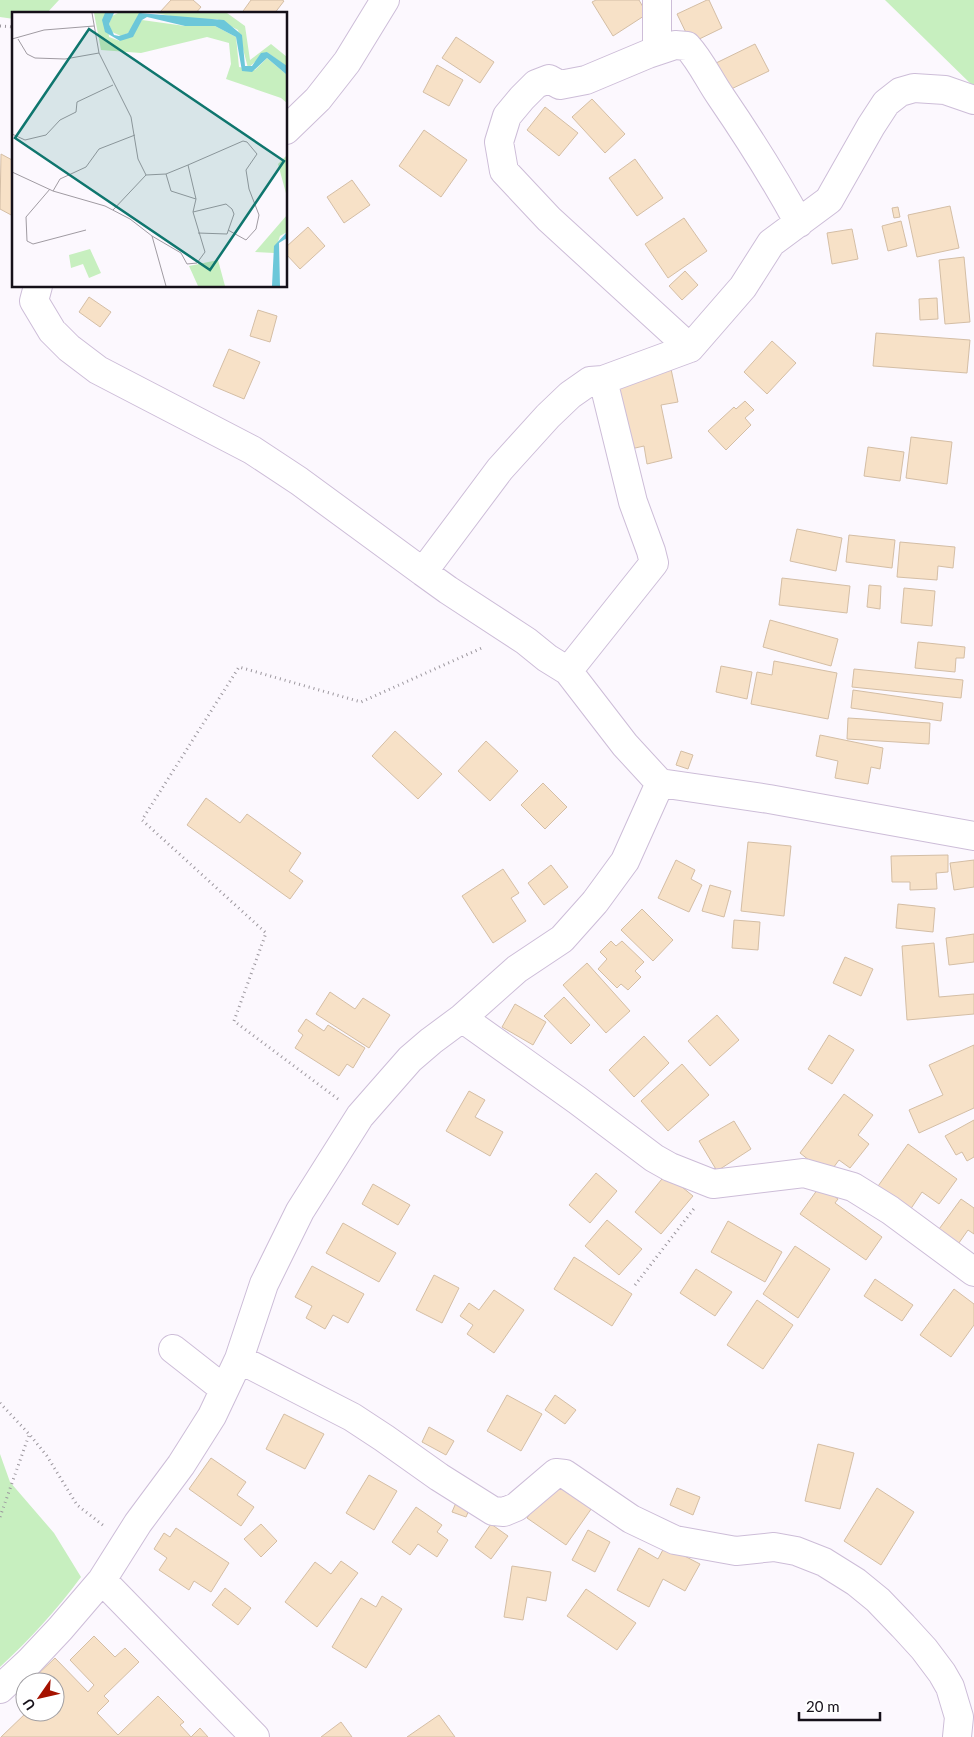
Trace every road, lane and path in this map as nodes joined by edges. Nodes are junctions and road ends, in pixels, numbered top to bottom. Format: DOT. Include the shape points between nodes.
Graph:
graph roads {
  1 [pos="385,0"];
  2 [pos="657,0"];
  3 [pos="657,51"];
  4 [pos="974,100"];
  5 [pos="288,128"];
  6 [pos="799,223"];
  7 [pos="38,288"];
  8 [pos="690,348"];
  9 [pos="603,380"];
  10 [pos="423,572"];
  11 [pos="514,634"];
  12 [pos="568,671"];
  13 [pos="660,782"];
  14 [pos="974,836"];
  15 [pos="462,1018"];
  16 [pos="360,1116"];
  17 [pos="713,1184"];
  18 [pos="974,1272"];
  19 [pos="635,1285"];
  20 [pos="173,1349"];
  21 [pos="239,1359"];
  22 [pos="224,1389"];
  23 [pos="0,1403"];
  24 [pos="30,1434"];
  25 [pos="0,1517"];
  26 [pos="126,1543"];
  27 [pos="102,1580"];
  28 [pos="0,1689"];
  29 [pos="255,1737"];
  30 [pos="957,1737"];
  1 -- 5 [label="street" via="347,62 318,99"];
  2 -- 3 [label="street"];
  3 -- 6 [label="street" via="686,46 696,56"];
  3 -- 8 [label="street" via="586,80 560,85 549,80 536,84 508,116 499,142 504,170 549,219"];
  4 -- 6 [label="street" via="945,90 914,88 900,92 886,103 870,126 829,200"];
  6 -- 8 [label="street" via="772,243 743,288"];
  7 -- 10 [label="street" via="34,302 52,331 98,370 252,450"];
  8 -- 9 [label="street"];
  9 -- 10 [label="street" via="590,382 570,395 548,416 500,470"];
  9 -- 12 [label="street" via="632,502 654,563"];
  10 -- 11 [label="street"];
  11 -- 12 [label="street"];
  11 -- 16 [label="path" via="360,702 239,667 142,820 266,933 234,1021"];
  12 -- 13 [label="street" via="625,745"];
  13 -- 14 [label="street"];
  13 -- 15 [label="street" via="625,861 595,902 562,939 517,969"];
  15 -- 16 [label="street" via="410,1059"];
  15 -- 17 [label="street" via="654,1158 670,1168"];
  16 -- 21 [label="street" via="285,1240 264,1284"];
  17 -- 18 [label="street" via="804,1173 854,1186"];
  17 -- 19 [label="path"];
  20 -- 22 [label="street"];
  21 -- 22 [label="street"];
  21 -- 30 [label="street" via="352,1417 494,1511 504,1512 516,1507 556,1473 564,1474 631,1519 675,1540 736,1551 774,1547 824,1562 878,1600 924,1649 950,1687 959,1717"];
  22 -- 26 [label="street" via="212,1416 181,1465"];
  23 -- 24 [label="path"];
  24 -- 25 [label="path"];
  24 -- 26 [label="path" via="77,1505"];
  26 -- 27 [label="street"];
  27 -- 28 [label="street" via="60,1629"];
  27 -- 29 [label="street"];
}
